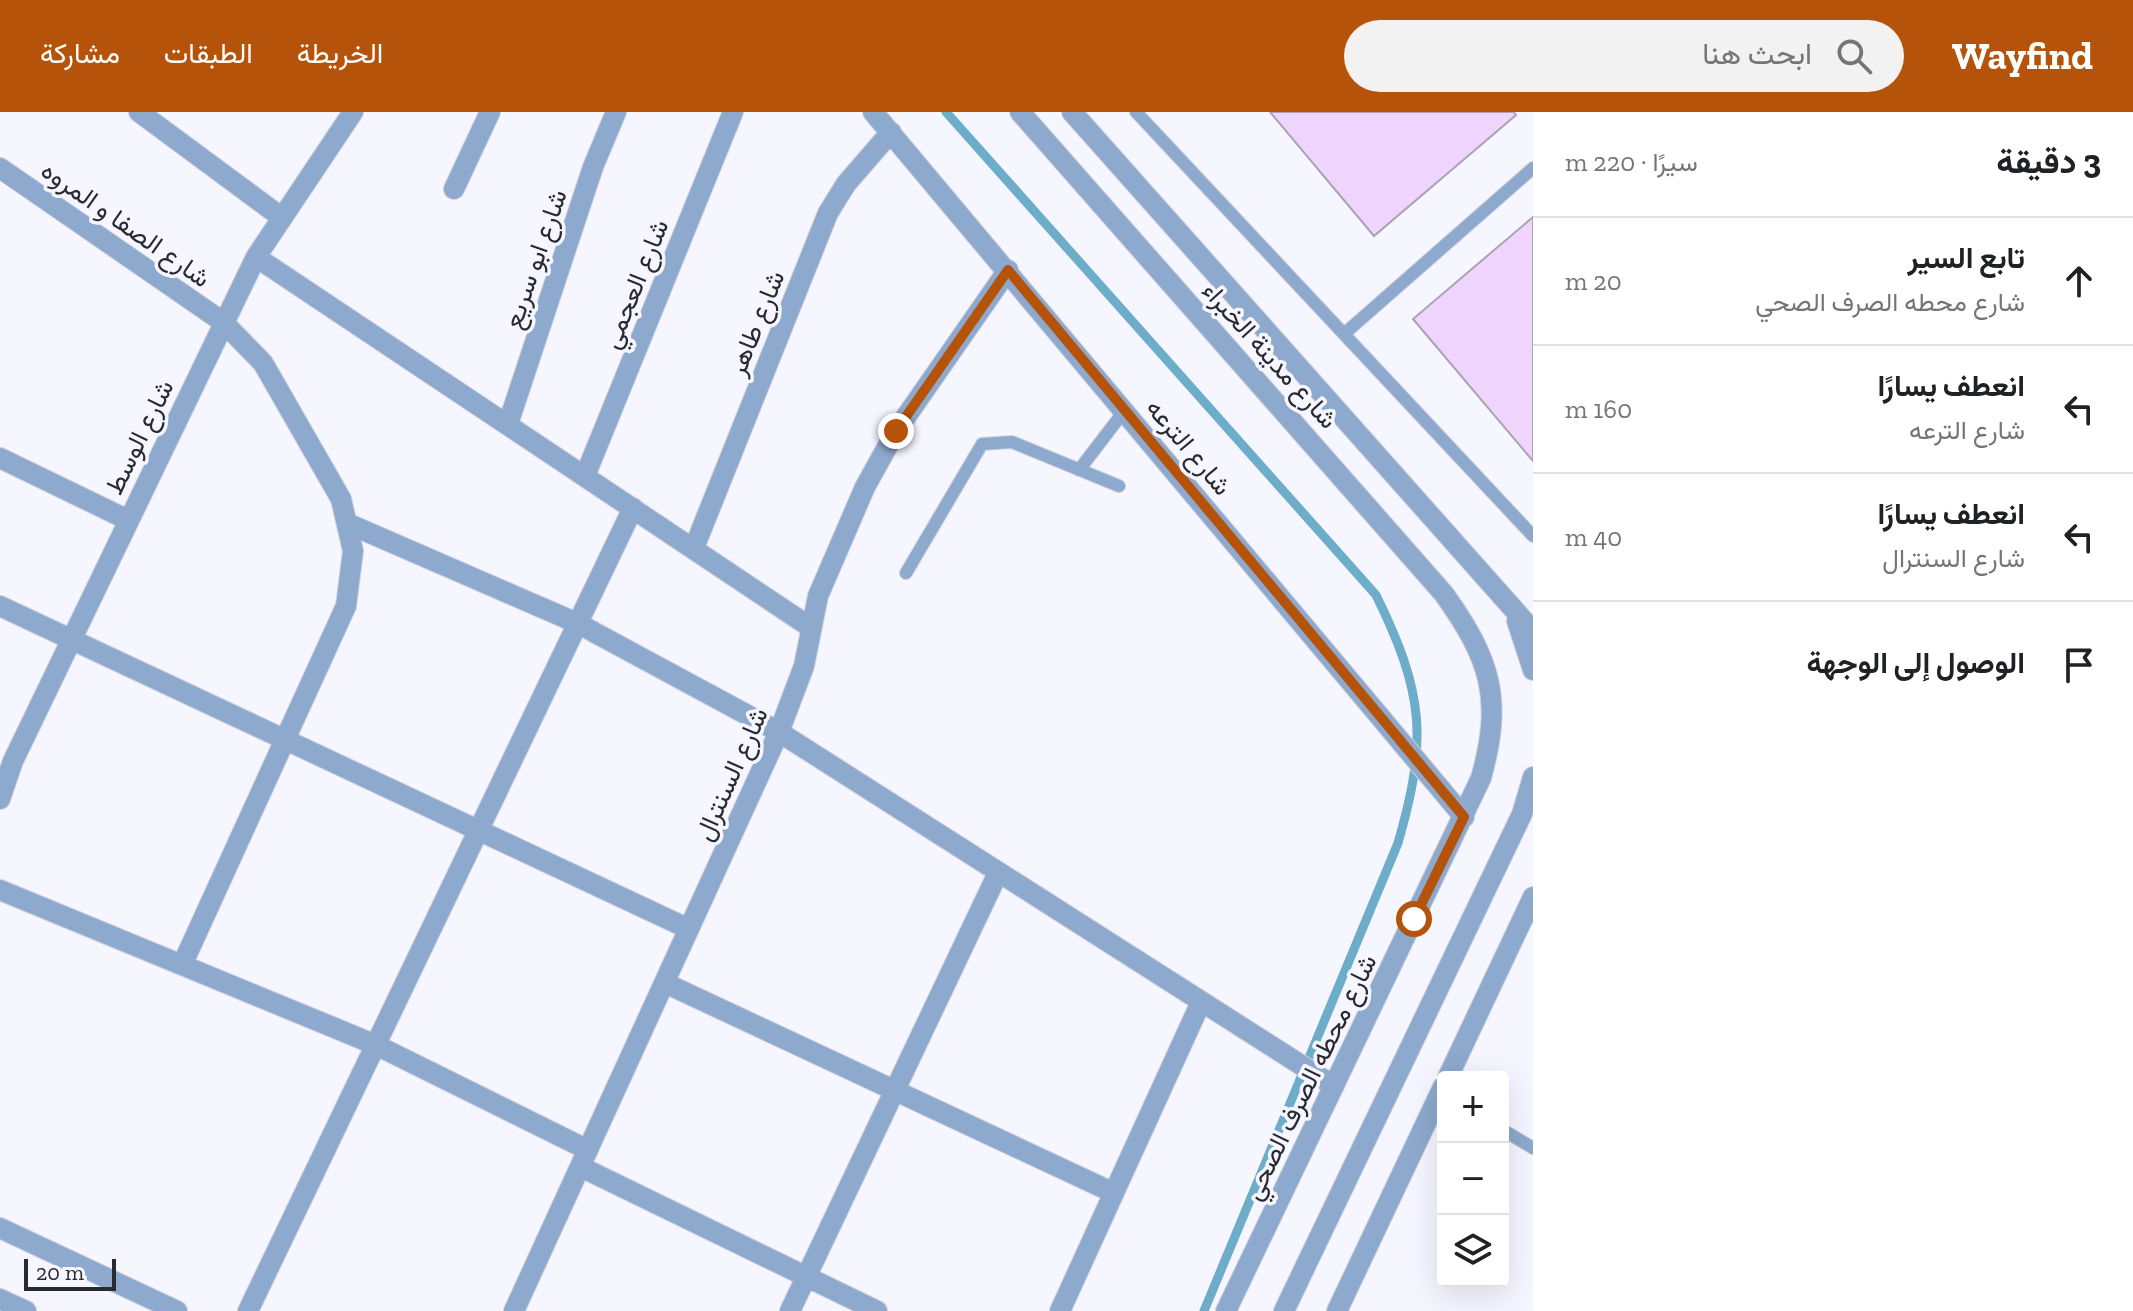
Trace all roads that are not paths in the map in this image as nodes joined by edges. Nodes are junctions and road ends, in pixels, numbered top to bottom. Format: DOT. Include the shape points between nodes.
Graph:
graph roads {
  1 [pos="139,112"];
  2 [pos="353,112"];
  3 [pos="490,112"];
  4 [pos="616,112"];
  5 [pos="733,112"];
  6 [pos="873,112"];
  7 [pos="1020,112"];
  8 [pos="1072,112"];
  9 [pos="1136,112"];
  10 [pos="891,132"];
  11 [pos="0,168"];
  12 [pos="1533,168"];
  13 [pos="454,189"];
  14 [pos="281,217"];
  15 [pos="256,257"];
  16 [pos="1008,270"];
  17 [pos="223,322"];
  18 [pos="1344,334"];
  19 [pos="1125,410"];
  20 [pos="508,424"];
  21 [pos="0,458"];
  22 [pos="1079,470"];
  23 [pos="585,476"];
  24 [pos="1119,486"];
  25 [pos="633,508"];
  26 [pos="128,520"];
  27 [pos="349,524"];
  28 [pos="1533,536"];
  29 [pos="694,548"];
  30 [pos="906,573"];
  31 [pos="1509,603"];
  32 [pos="0,606"];
  33 [pos="577,623"];
  34 [pos="810,627"];
  35 [pos="1533,631"];
  36 [pos="1475,638"];
  37 [pos="71,640"];
  38 [pos="1533,670"];
  39 [pos="779,732"];
  40 [pos="285,741"];
  41 [pos="7,758"];
  42 [pos="1533,777"];
  43 [pos="0,799"];
  44 [pos="1464,817"];
  45 [pos="477,832"];
  46 [pos="998,873"];
  47 [pos="0,890"];
  48 [pos="1533,897"];
  49 [pos="689,929"];
  50 [pos="183,963"];
  51 [pos="665,983"];
  52 [pos="1201,1002"];
  53 [pos="376,1045"];
  54 [pos="1451,1071"];
  55 [pos="1334,1086"];
  56 [pos="895,1091"];
  57 [pos="1437,1101"];
  58 [pos="1509,1134"];
  59 [pos="1533,1148"];
  60 [pos="585,1159"];
  61 [pos="1114,1193"];
  62 [pos="0,1228"];
  63 [pos="807,1276"];
  64 [pos="0,1299"];
  65 [pos="26,1311"];
  66 [pos="177,1311"];
  67 [pos="248,1311"];
  68 [pos="514,1311"];
  69 [pos="790,1311"];
  70 [pos="877,1311"];
  71 [pos="1060,1311"];
  72 [pos="1226,1311"];
  73 [pos="1284,1311"];
  74 [pos="1337,1311"];
  1 -- 14 [label="street"];
  2 -- 14 [label="street, شارع الوسط"];
  3 -- 13 [label="street"];
  4 -- 20 [label="street, شارع ابو سريع"];
  5 -- 23 [label="street, شارع العجمي"];
  6 -- 10 [label="street, شارع الترعه"];
  7 -- 36 [label="street, شارع مدينة الخبراء" via="1367,503"];
  8 -- 31 [label="street, شارع مدينة الخبراء"];
  9 -- 18 [label="lane"];
  10 -- 16 [label="street, شارع الترعه"];
  10 -- 29 [label="street, شارع طاهر" via="828,213"];
  11 -- 17 [label="street, شارع الصفا و المروه"];
  12 -- 18 [label="lane"];
  14 -- 15 [label="street, شارع الوسط"];
  15 -- 17 [label="street, شارع الوسط"];
  15 -- 20 [label="street"];
  16 -- 19 [label="street, شارع الترعه"];
  16 -- 34 [label="street, شارع السنترال" via="905,418 865,487"];
  17 -- 26 [label="street, شارع الوسط"];
  17 -- 27 [label="street, شارع الصفا و المروه" via="273,379 341,499"];
  18 -- 28 [label="lane"];
  19 -- 22 [label="lane"];
  19 -- 44 [label="street, شارع الترعه"];
  20 -- 23 [label="street"];
  21 -- 26 [label="street"];
  22 -- 24 [label="lane"];
  22 -- 30 [label="lane" via="1012,442 982,444"];
  23 -- 25 [label="street"];
  25 -- 29 [label="street"];
  25 -- 33 [label="street"];
  26 -- 37 [label="street, شارع الوسط"];
  27 -- 33 [label="street"];
  27 -- 40 [label="street, شارع الصفا و المروه" via="353,551 346,606"];
  29 -- 34 [label="street"];
  31 -- 35 [label="street, شارع مدينة الخبراء"];
  31 -- 38 [label="street"];
  32 -- 37 [label="street"];
  33 -- 39 [label="street"];
  33 -- 45 [label="street"];
  34 -- 39 [label="street, شارع السنترال" via="804,666"];
  36 -- 44 [label="street, شارع محطه الصرف الصحي" via="1491,688 1491,742"];
  37 -- 40 [label="street"];
  37 -- 41 [label="street, شارع الوسط"];
  39 -- 46 [label="street"];
  39 -- 49 [label="street, شارع السنترال"];
  40 -- 45 [label="street"];
  40 -- 50 [label="street, شارع الصفا و المروه"];
  41 -- 43 [label="street, شارع الوسط"];
  42 -- 73 [label="street" via="1522,814"];
  44 -- 55 [label="street, شارع محطه الصرف الصحي"];
  45 -- 49 [label="street"];
  45 -- 53 [label="street"];
  46 -- 52 [label="street"];
  46 -- 56 [label="street"];
  47 -- 50 [label="street"];
  48 -- 54 [label="street"];
  49 -- 51 [label="street, شارع السنترال"];
  50 -- 53 [label="street"];
  51 -- 56 [label="street"];
  51 -- 60 [label="street, شارع السنترال"];
  52 -- 55 [label="street"];
  52 -- 61 [label="street"];
  53 -- 60 [label="street"];
  53 -- 67 [label="street"];
  55 -- 72 [label="street, شارع محطه الصرف الصحي"];
  56 -- 61 [label="street"];
  56 -- 63 [label="street"];
  57 -- 74 [label="street"];
  58 -- 59 [label="lane"];
  60 -- 63 [label="street"];
  60 -- 68 [label="street, شارع السنترال"];
  61 -- 71 [label="street"];
  62 -- 66 [label="street"];
  63 -- 69 [label="street"];
  63 -- 70 [label="street"];
  64 -- 65 [label="street"];
}
